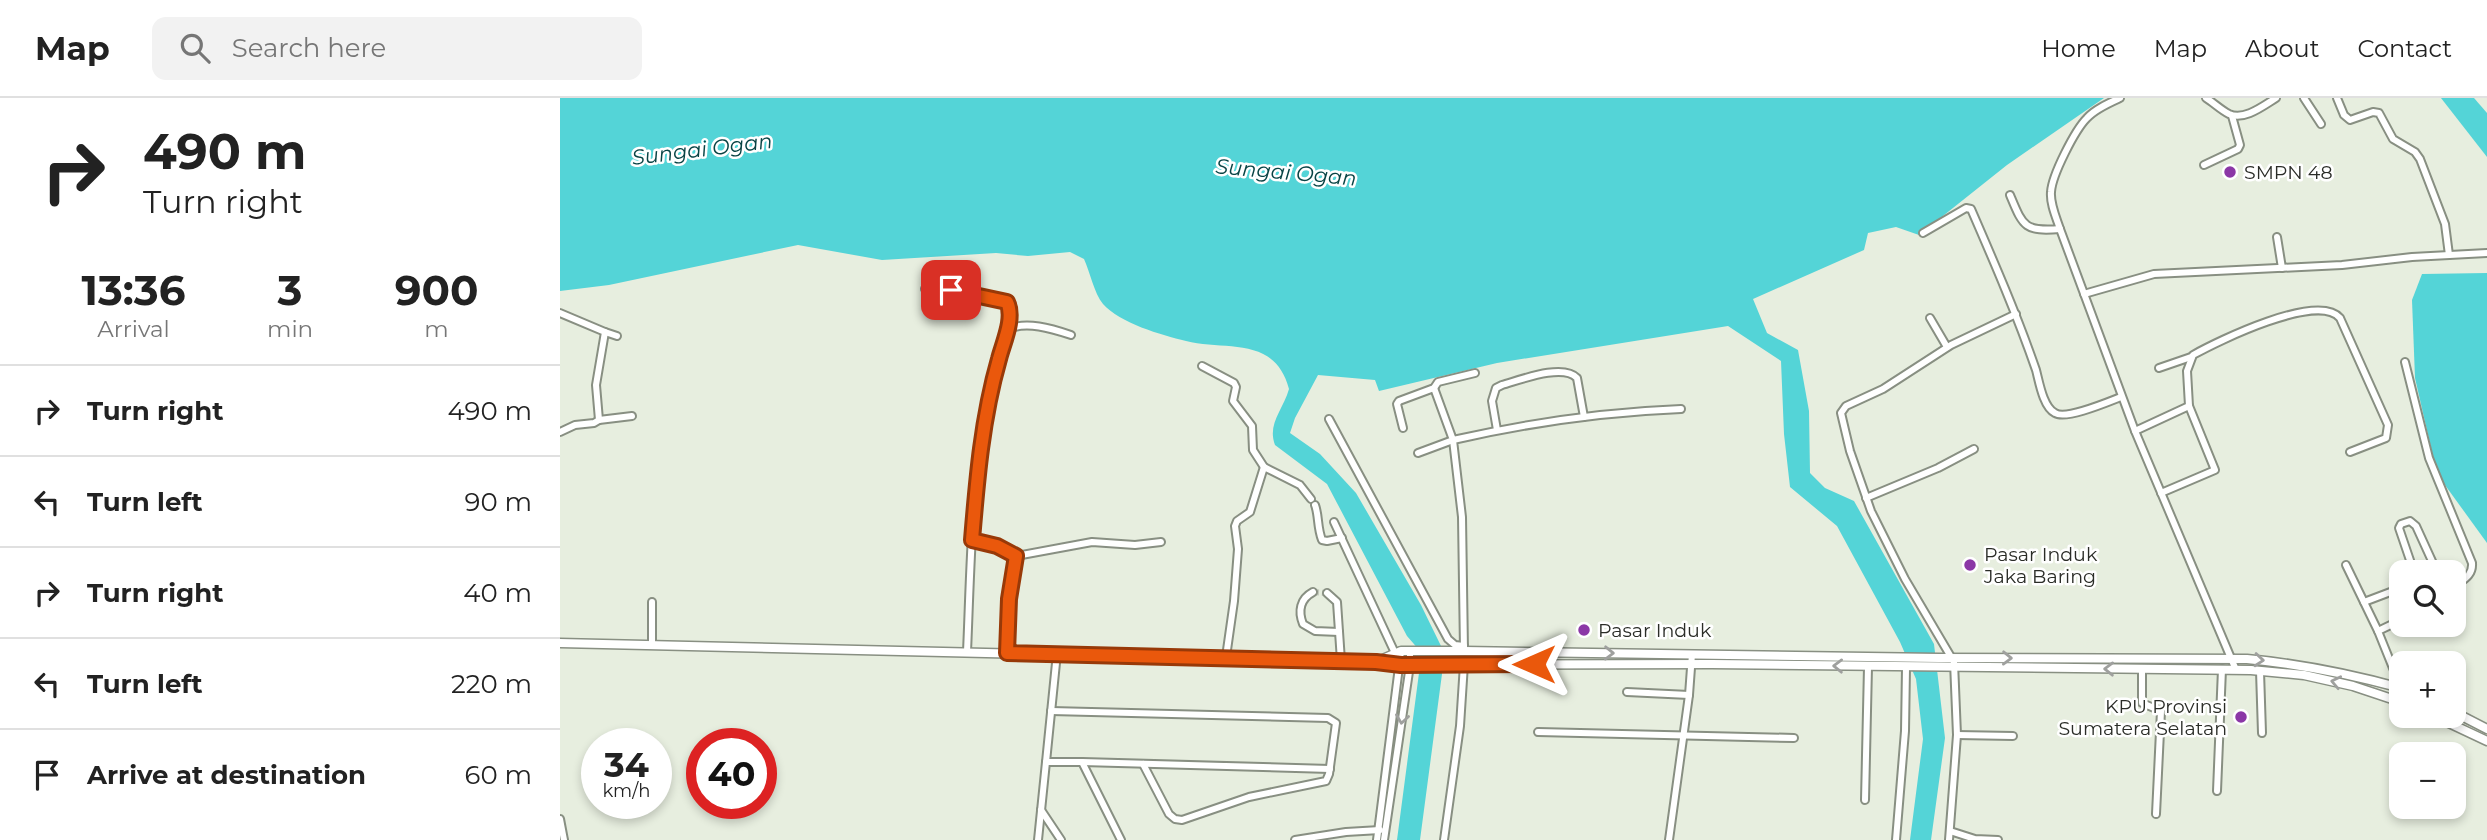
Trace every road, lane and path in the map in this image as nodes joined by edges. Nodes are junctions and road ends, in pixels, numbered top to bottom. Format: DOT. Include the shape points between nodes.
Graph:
graph roads {
  1 [pos="2120,98"];
  2 [pos="2206,98"];
  3 [pos="2276,98"];
  4 [pos="2304,98"];
  5 [pos="2337,98"];
  6 [pos="2232,116"];
  7 [pos="2321,124"];
  8 [pos="2204,165"];
  9 [pos="2010,195"];
  10 [pos="2060,229"];
  11 [pos="1923,233"];
  12 [pos="2277,237"];
  13 [pos="2487,253"];
  14 [pos="2449,255"];
  15 [pos="2282,268"];
  16 [pos="925,289"];
  17 [pos="2084,294"];
  18 [pos="560,313"];
  19 [pos="2016,314"];
  20 [pos="1930,318"];
  21 [pos="1007,330"];
  22 [pos="605,332"];
  23 [pos="1071,335"];
  24 [pos="617,336"];
  25 [pos="1947,347"];
  26 [pos="2191,357"];
  27 [pos="2405,362"];
  28 [pos="1202,366"];
  29 [pos="2159,368"];
  30 [pos="1475,373"];
  31 [pos="1434,388"];
  32 [pos="2121,397"];
  33 [pos="2189,407"];
  34 [pos="1681,409"];
  35 [pos="632,416"];
  36 [pos="1584,417"];
  37 [pos="599,419"];
  38 [pos="1329,419"];
  39 [pos="1404,428"];
  40 [pos="1497,430"];
  41 [pos="2135,431"];
  42 [pos="560,432"];
  43 [pos="1452,440"];
  44 [pos="1974,449"];
  45 [pos="2350,452"];
  46 [pos="1418,453"];
  47 [pos="1264,467"];
  48 [pos="2161,493"];
  49 [pos="1866,498"];
  50 [pos="1334,522"];
  51 [pos="1342,538"];
  52 [pos="972,540"];
  53 [pos="1161,542"];
  54 [pos="1016,556"];
  55 [pos="2410,560"];
  56 [pos="2432,560"];
  57 [pos="2346,565"];
  58 [pos="2466,579"];
  59 [pos="1313,592"];
  60 [pos="1327,593"];
  61 [pos="2389,593"];
  62 [pos="652,602"];
  63 [pos="2364,603"];
  64 [pos="2389,626"];
  65 [pos="2378,631"];
  66 [pos="1339,632"];
  67 [pos="560,643"];
  68 [pos="652,645"];
  69 [pos="1464,648"];
  70 [pos="967,652"];
  71 [pos="1406,652"];
  72 [pos="1007,653"];
  73 [pos="1057,653"];
  74 [pos="1692,653"];
  75 [pos="1226,657"];
  76 [pos="2389,658"];
  77 [pos="2232,660"];
  78 [pos="1341,661"];
  79 [pos="1376,662"];
  80 [pos="1939,663"];
  81 [pos="1953,663"];
  82 [pos="1464,664"];
  83 [pos="1692,664"];
  84 [pos="1409,665"];
  85 [pos="1868,667"];
  86 [pos="1908,668"];
  87 [pos="2142,669"];
  88 [pos="2222,669"];
  89 [pos="2236,670"];
  90 [pos="2260,671"];
  91 [pos="2389,685"];
  92 [pos="1627,692"];
  93 [pos="1689,695"];
  94 [pos="2389,698"];
  95 [pos="1051,711"];
  96 [pos="2466,718"];
  97 [pos="2459,728"];
  98 [pos="2487,729"];
  99 [pos="1538,732"];
  100 [pos="2262,733"];
  101 [pos="1683,734"];
  102 [pos="1957,735"];
  103 [pos="2012,736"];
  104 [pos="1794,738"];
  105 [pos="2487,741"];
  106 [pos="1045,762"];
  107 [pos="1082,762"];
  108 [pos="1143,764"];
  109 [pos="1330,769"];
  110 [pos="2217,791"];
  111 [pos="1865,800"];
  112 [pos="1041,810"];
  113 [pos="2156,814"];
  114 [pos="560,819"];
  115 [pos="1382,830"];
  116 [pos="1950,831"];
  117 [pos="564,840"];
  118 [pos="1038,840"];
  119 [pos="1061,840"];
  120 [pos="1121,840"];
  121 [pos="1295,840"];
  122 [pos="1377,840"];
  123 [pos="1384,840"];
  124 [pos="1444,840"];
  125 [pos="1669,840"];
  126 [pos="1896,840"];
  127 [pos="1950,840"];
  128 [pos="1998,840"];
  1 -- 10 [label="street" via="2086,119 2055,175 2051,194"];
  2 -- 6 [label="street"];
  3 -- 6 [label="street" via="2242,116"];
  4 -- 7 [label="street"];
  5 -- 14 [label="street" via="2350,120 2379,113 2393,139 2418,155 2445,224"];
  6 -- 8 [label="street" via="2238,149"];
  9 -- 10 [label="street" via="2024,224"];
  10 -- 17 [label="street"];
  11 -- 19 [label="street" via="1953,214 1971,209"];
  12 -- 15 [label="street"];
  13 -- 14 [label="street"];
  14 -- 15 [label="street"];
  15 -- 17 [label="street" via="2154,274"];
  16 -- 21 [label="street" via="1007,302"];
  17 -- 32 [label="street"];
  18 -- 22 [label="street"];
  19 -- 25 [label="street"];
  19 -- 32 [label="street" via="2054,413 2068,415"];
  20 -- 25 [label="street"];
  21 -- 23 [label="street" via="1030,327"];
  21 -- 52 [label="street" via="992,382 978,466"];
  22 -- 24 [label="street"];
  22 -- 37 [label="street" via="596,385"];
  25 -- 49 [label="street" via="1901,379 1842,409"];
  26 -- 29 [label="street"];
  26 -- 33 [label="street"];
  26 -- 45 [label="street" via="2239,332 2289,315 2318,309 2334,312 2389,425 2386,438"];
  27 -- 58 [label="street" via="2429,458 2472,563"];
  28 -- 47 [label="street" via="1234,383 1233,401 1253,429 1253,450"];
  30 -- 31 [label="street" via="1438,382"];
  31 -- 39 [label="street" via="1399,401"];
  31 -- 43 [label="street"];
  32 -- 41 [label="street"];
  33 -- 41 [label="street"];
  33 -- 48 [label="street" via="2215,470"];
  34 -- 36 [label="street"];
  35 -- 37 [label="street"];
  36 -- 40 [label="street"];
  36 -- 40 [label="street" via="1577,378 1559,371 1496,388 1492,401"];
  37 -- 42 [label="street"];
  38 -- 69 [label="street" via="1448,639"];
  40 -- 43 [label="street"];
  41 -- 48 [label="street"];
  43 -- 46 [label="street"];
  43 -- 69 [label="street" via="1462,517"];
  44 -- 49 [label="street"];
  47 -- 51 [label="street" via="1300,485 1313,502 1322,540"];
  47 -- 75 [label="street" via="1250,512 1234,526 1238,549"];
  48 -- 77 [label="street"];
  49 -- 81 [label="street"];
  50 -- 51 [label="street"];
  51 -- 71 [label="street"];
  52 -- 54 [label="street"];
  52 -- 70 [label="street"];
  53 -- 54 [label="street" via="1092,542"];
  54 -- 72 [label="street"];
  55 -- 56 [label="street" via="2399,528 2410,521"];
  57 -- 63 [label="street"];
  59 -- 66 [label="street" via="1300,611 1303,624 1315,631"];
  60 -- 66 [label="street" via="1337,601"];
  61 -- 63 [label="street"];
  62 -- 68 [label="street"];
  63 -- 65 [label="street"];
  64 -- 65 [label="street"];
  65 -- 76 [label="street"];
  66 -- 78 [label="street"];
  67 -- 68 [label="street"];
  68 -- 70 [label="street"];
  69 -- 71 [label="street"];
  69 -- 74 [label="street, one-way"];
  70 -- 72 [label="street"];
  71 -- 79 [label="street"];
  71 -- 84 [label="street"];
  72 -- 73 [label="street"];
  73 -- 75 [label="street"];
  73 -- 95 [label="street"];
  74 -- 80 [label="street" via="1904,658"];
  74 -- 83 [label="street"];
  75 -- 78 [label="street"];
  81 -- 77 [label="street, one-way"];
  77 -- 89 [label="street"];
  77 -- 91 [label="street, one-way" via="2292,663"];
  78 -- 79 [label="street"];
  79 -- 84 [label="street"];
  80 -- 81 [label="street"];
  80 -- 86 [label="street"];
  87 -- 81 [label="street, one-way"];
  81 -- 102 [label="street"];
  82 -- 83 [label="street"];
  82 -- 84 [label="street"];
  82 -- 124 [label="street"];
  85 -- 83 [label="street, one-way"];
  83 -- 93 [label="street"];
  84 -- 115 [label="street"];
  85 -- 86 [label="street"];
  85 -- 111 [label="street"];
  86 -- 126 [label="street"];
  87 -- 88 [label="street"];
  87 -- 113 [label="street" via="2142,703 2161,710"];
  88 -- 89 [label="street"];
  88 -- 110 [label="street"];
  89 -- 90 [label="street"];
  94 -- 90 [label="street, one-way" via="2304,675"];
  90 -- 100 [label="street"];
  92 -- 93 [label="street"];
  93 -- 101 [label="street"];
  95 -- 106 [label="street"];
  95 -- 109 [label="street" via="1328,718 1336,725"];
  96 -- 98 [label="street"];
  97 -- 105 [label="street"];
  99 -- 101 [label="street"];
  101 -- 104 [label="street"];
  101 -- 125 [label="street"];
  102 -- 103 [label="street"];
  102 -- 116 [label="street"];
  106 -- 107 [label="street"];
  106 -- 112 [label="street"];
  107 -- 108 [label="street"];
  107 -- 120 [label="street"];
  108 -- 109 [label="street"];
  108 -- 109 [label="street" via="1169,814 1179,820 1249,797 1323,782"];
  112 -- 118 [label="street"];
  112 -- 119 [label="street"];
  114 -- 117 [label="street"];
  115 -- 121 [label="street"];
  115 -- 122 [label="street"];
  115 -- 123 [label="street"];
  116 -- 127 [label="street"];
  116 -- 128 [label="street"];
}
